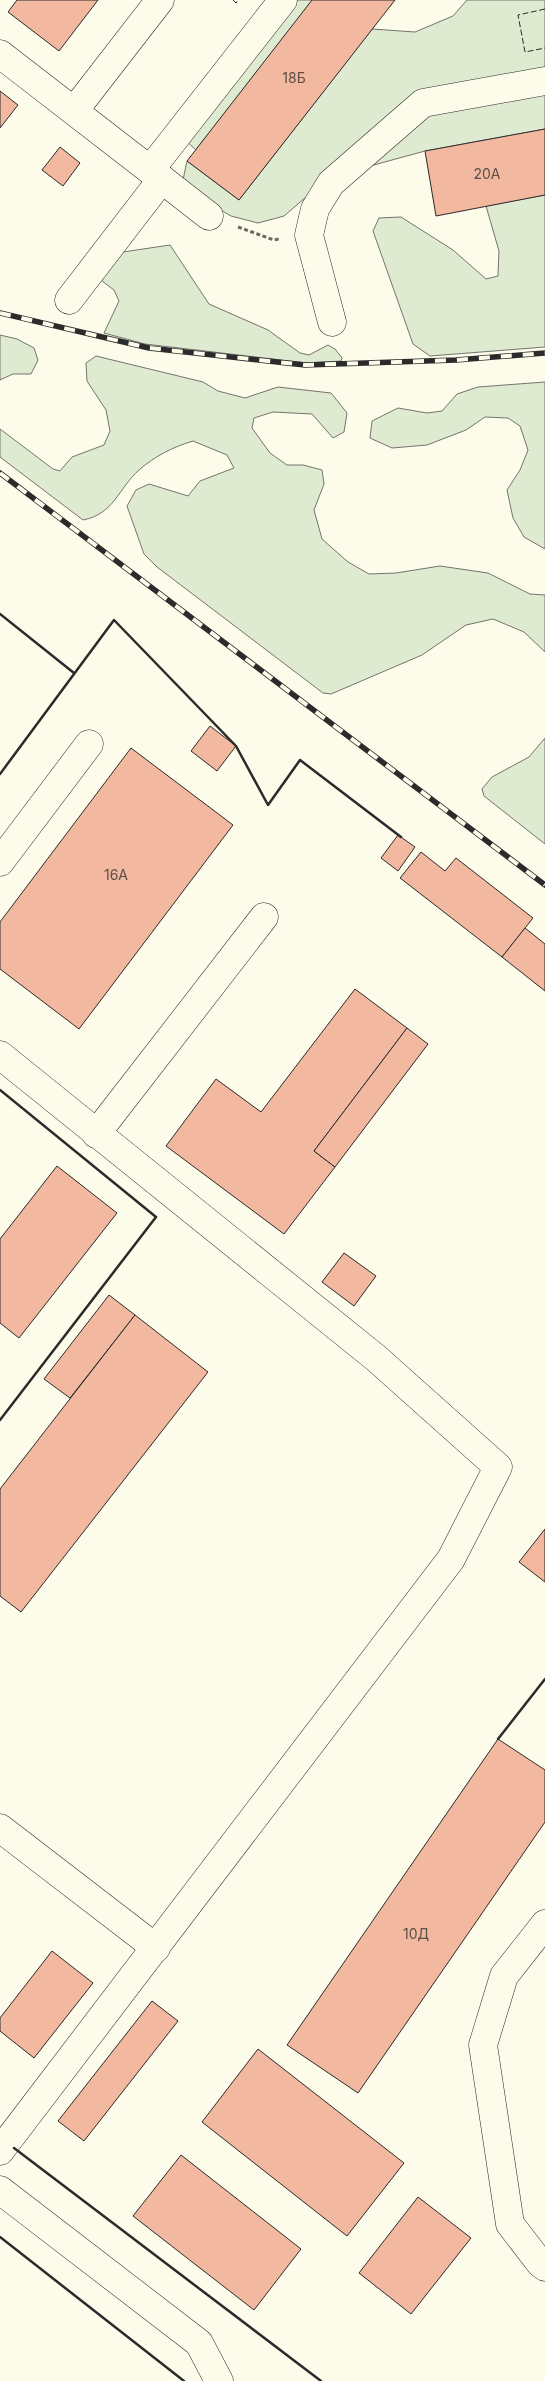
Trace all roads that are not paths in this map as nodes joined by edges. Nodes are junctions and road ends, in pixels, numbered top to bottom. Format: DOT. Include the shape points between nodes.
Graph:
graph roads {
  1 [pos="160,0"];
  2 [pos="283,0"];
  3 [pos="0,54"];
  4 [pos="545,81"];
  5 [pos="74,111"];
  6 [pos="156,175"];
  7 [pos="209,216"];
  8 [pos="69,300"];
  9 [pos="332,322"];
  10 [pos="89,744"];
  11 [pos="0,862"];
  12 [pos="264,917"];
  13 [pos="0,1054"];
  14 [pos="96,1134"];
  15 [pos="0,1828"];
  16 [pos="545,1924"];
  17 [pos="156,1948"];
  18 [pos="0,2151"];
  19 [pos="0,2190"];
  20 [pos="545,2267"];
  21 [pos="219,2381"];
  1 -- 5 [label="street"];
  2 -- 6 [label="street"];
  3 -- 5 [label="street"];
  4 -- 9 [label="street" via="424,103 330,184 315,208 308,235"];
  5 -- 6 [label="street"];
  6 -- 7 [label="street"];
  6 -- 8 [label="street"];
  10 -- 11 [label="street"];
  12 -- 14 [label="street"];
  13 -- 14 [label="street"];
  14 -- 17 [label="street" via="376,1358 498,1467 451,1559"];
  15 -- 17 [label="street"];
  16 -- 20 [label="street" via="504,1976 483,2045 510,2224"];
  17 -- 18 [label="street"];
  19 -- 21 [label="street" via="199,2343"];
}
